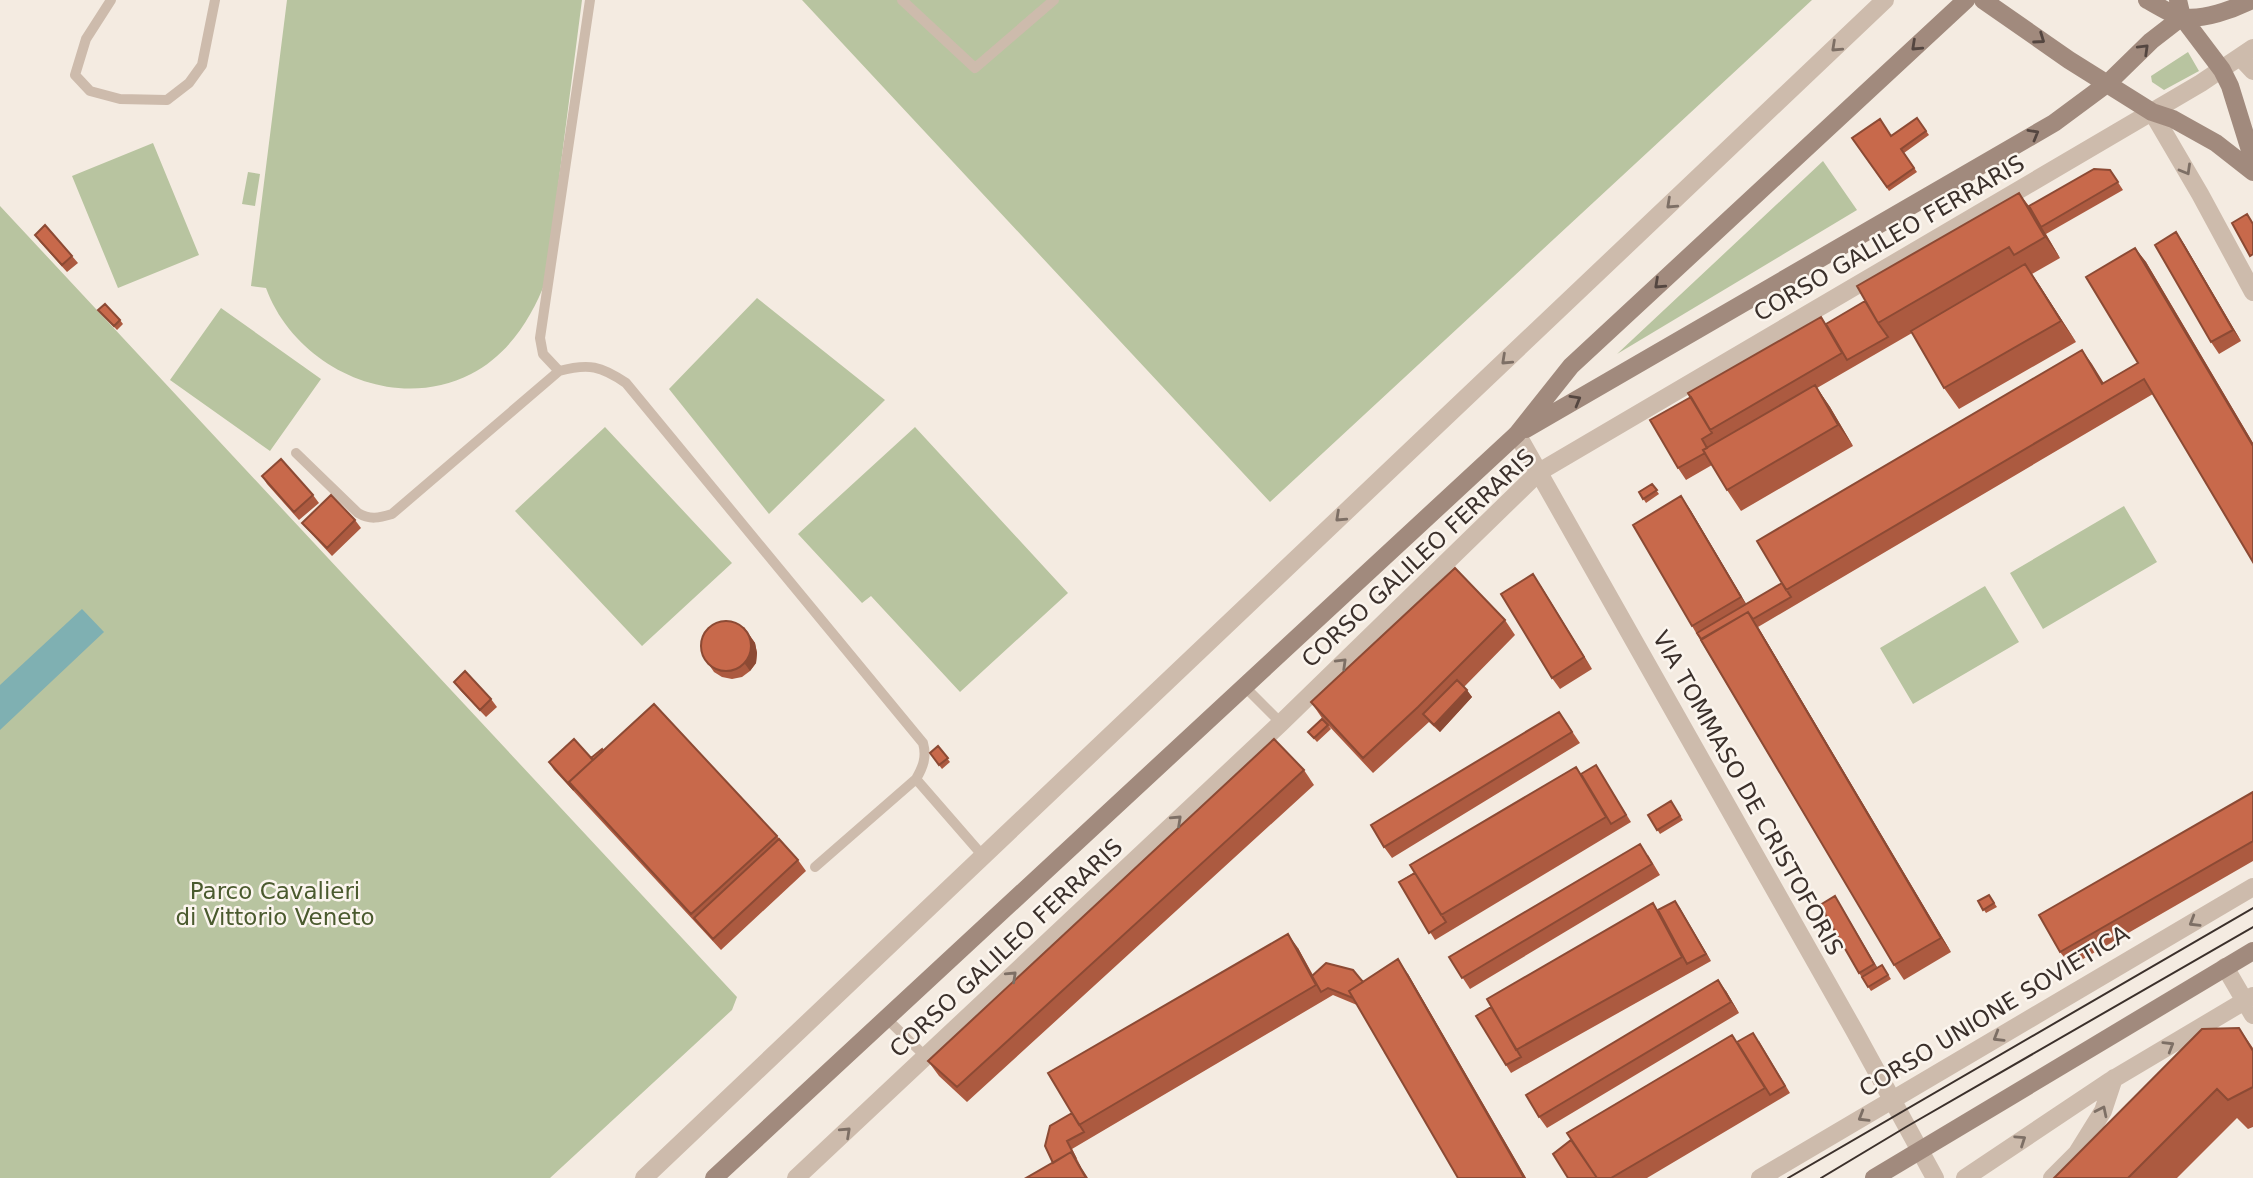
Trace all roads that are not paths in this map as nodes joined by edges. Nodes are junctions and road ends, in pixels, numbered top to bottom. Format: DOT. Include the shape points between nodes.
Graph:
graph roads {
  1 [pos="111,0"];
  2 [pos="215,0"];
  3 [pos="590,0"];
  4 [pos="902,0"];
  5 [pos="1054,0"];
  6 [pos="1885,0"];
  7 [pos="1966,0"];
  8 [pos="1983,0"];
  9 [pos="2147,0"];
  10 [pos="2252,0"];
  11 [pos="2180,9"];
  12 [pos="2247,52"];
  13 [pos="2222,70"];
  14 [pos="2253,71"];
  15 [pos="2108,83"];
  16 [pos="2151,112"];
  17 [pos="2253,160"];
  18 [pos="2253,172"];
  19 [pos="2253,292"];
  20 [pos="559,371"];
  21 [pos="1517,434"];
  22 [pos="296,453"];
  23 [pos="1539,472"];
  24 [pos="1244,686"];
  25 [pos="1281,723"];
  26 [pos="916,779"];
  27 [pos="983,856"];
  28 [pos="815,867"];
  29 [pos="2253,887"];
  30 [pos="2253,951"];
  31 [pos="2225,967"];
  32 [pos="2250,1004"];
  33 [pos="886,1018"];
  34 [pos="926,1057"];
  35 [pos="2114,1079"];
  36 [pos="1893,1099"];
  37 [pos="1919,1152"];
  38 [pos="643,1178"];
  39 [pos="714,1178"];
  40 [pos="796,1178"];
  41 [pos="1760,1178"];
  42 [pos="1874,1178"];
  43 [pos="1935,1178"];
  44 [pos="1965,1178"];
  45 [pos="2052,1178"];
  1 -- 2 [label="lane" via="86,39 75,75 90,91 120,99 167,100 189,83 202,65"];
  3 -- 20 [label="lane" via="540,338 543,354"];
  4 -- 5 [label="lane" via="975,68"];
  6 -- 27 [label="street, one-way"];
  7 -- 21 [label="main road, CORSO GALILEO FERRARIS, one-way" via="1571,366"];
  8 -- 15 [label="main road, one-way"];
  9 -- 11 [label="main road"];
  10 -- 11 [label="main road" via="2222,12"];
  11 -- 13 [label="main road"];
  15 -- 11 [label="main road, CORSO GALILEO FERRARIS, one-way"];
  12 -- 13 [label="street, CORSO GALILEO FERRARIS"];
  12 -- 14 [label="street"];
  13 -- 16 [label="street, CORSO GALILEO FERRARIS"];
  13 -- 17 [label="main road"];
  15 -- 16 [label="main road"];
  21 -- 15 [label="main road, CORSO GALILEO FERRARIS, one-way" via="2054,123"];
  16 -- 18 [label="main road" via="2216,143"];
  16 -- 19 [label="street, one-way"];
  16 -- 23 [label="street, CORSO GALILEO FERRARIS"];
  20 -- 22 [label="lane" via="392,514 380,518 358,513"];
  20 -- 26 [label="lane" via="591,366 626,383 923,743 924,766"];
  21 -- 23 [label="street, VIA TOMMASO DE CRISTOFORIS"];
  21 -- 24 [label="main road, CORSO GALILEO FERRARIS"];
  25 -- 23 [label="street, CORSO GALILEO FERRARIS, one-way"];
  23 -- 36 [label="street, VIA TOMMASO DE CRISTOFORIS"];
  24 -- 25 [label="lane"];
  24 -- 33 [label="main road, CORSO GALILEO FERRARIS"];
  34 -- 25 [label="street, CORSO GALILEO FERRARIS, one-way"];
  26 -- 27 [label="lane"];
  26 -- 28 [label="lane"];
  27 -- 38 [label="street"];
  29 -- 36 [label="street, CORSO UNIONE SOVIETICA, one-way"];
  30 -- 31 [label="main road"];
  31 -- 32 [label="street"];
  31 -- 37 [label="main road"];
  35 -- 32 [label="street, one-way"];
  33 -- 34 [label="lane"];
  33 -- 39 [label="main road, CORSO GALILEO FERRARIS"];
  40 -- 34 [label="street, CORSO GALILEO FERRARIS, one-way"];
  44 -- 35 [label="street, one-way"];
  45 -- 35 [label="street, one-way" via="2077,1153 2103,1111"];
  36 -- 37 [label="street, VIA TOMMASO DE CRISTOFORIS"];
  36 -- 41 [label="street, CORSO UNIONE SOVIETICA, one-way"];
  37 -- 42 [label="main road"];
  37 -- 43 [label="street, VIA TOMMASO DE CRISTOFORIS"];
}
